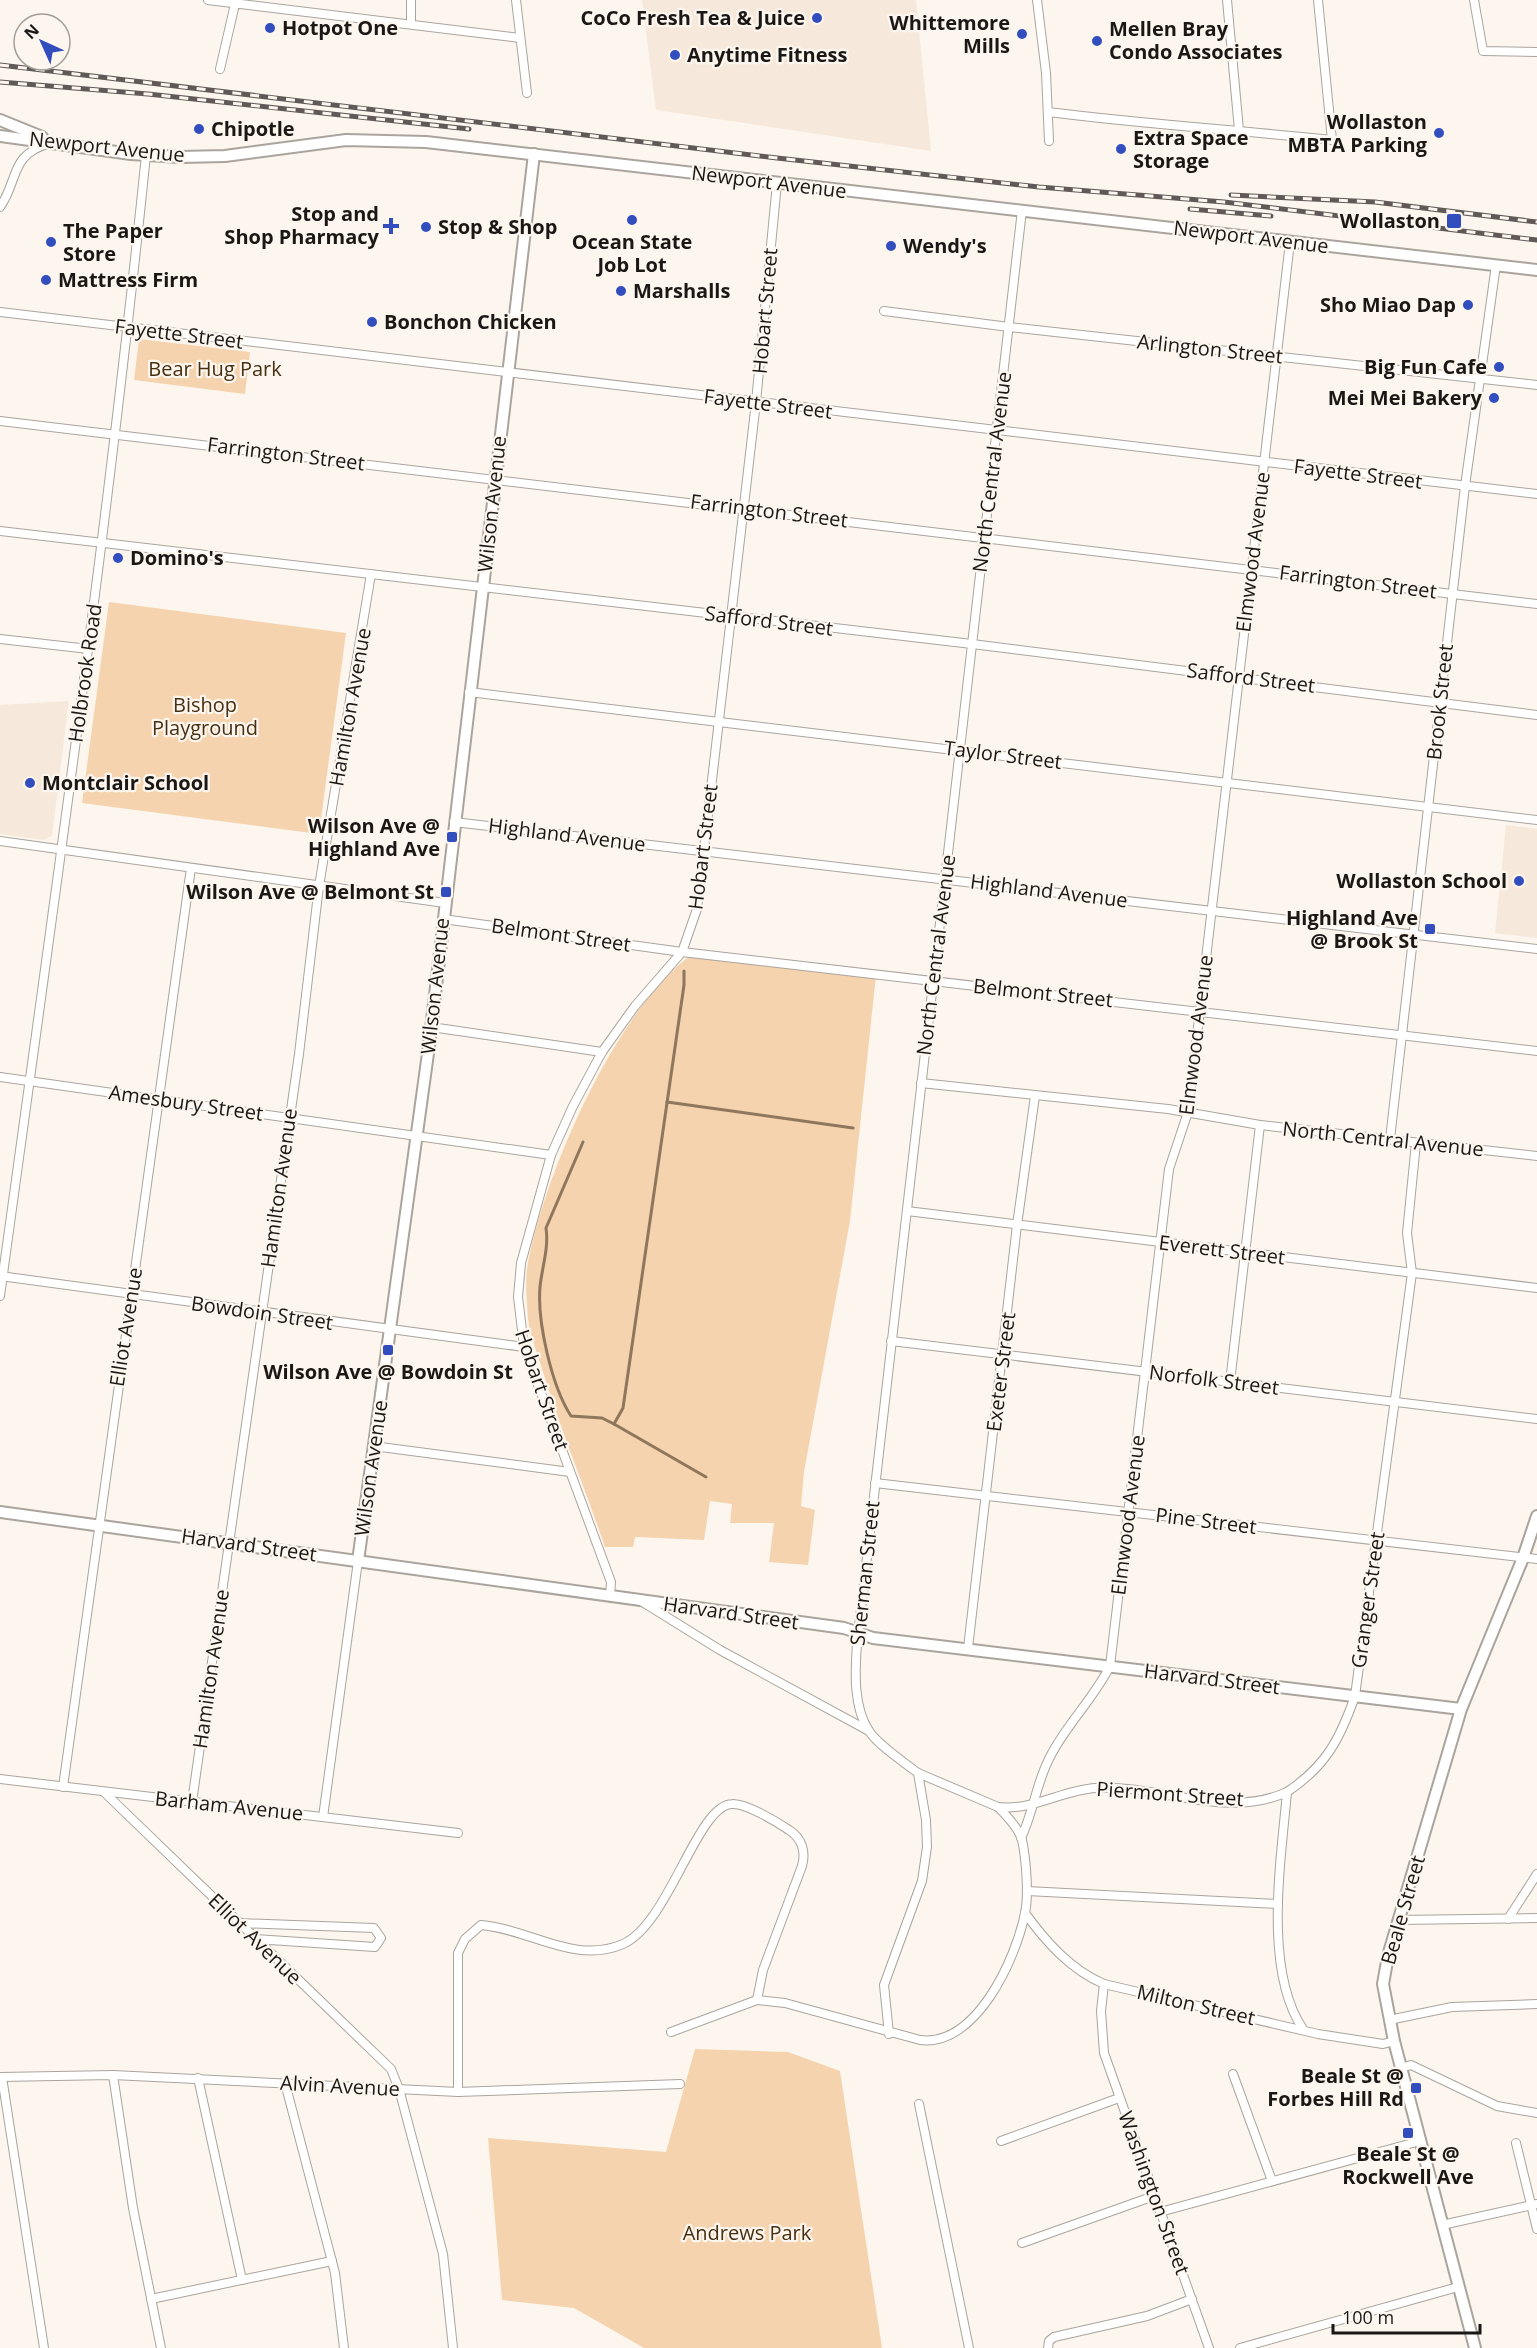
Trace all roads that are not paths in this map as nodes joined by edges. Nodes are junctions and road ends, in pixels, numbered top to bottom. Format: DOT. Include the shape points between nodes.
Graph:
graph roads {
  1 [pos="208,0"];
  2 [pos="411,0"];
  3 [pos="516,0"];
  4 [pos="1037,0"];
  5 [pos="1227,0"];
  6 [pos="1318,0"];
  7 [pos="1474,0"];
  8 [pos="235,2"];
  9 [pos="411,24"];
  10 [pos="520,38"];
  11 [pos="1537,52"];
  12 [pos="220,69"];
  13 [pos="527,93"];
  14 [pos="1048,112"];
  15 [pos="0,120"];
  16 [pos="1239,130"];
  17 [pos="0,136"];
  18 [pos="1049,141"];
  19 [pos="54,142"];
  20 [pos="534,154"];
  21 [pos="146,155"];
  22 [pos="777,183"];
  23 [pos="0,207"];
  24 [pos="1022,210"];
  25 [pos="1290,242"];
  26 [pos="1496,265"];
  27 [pos="1537,270"];
  28 [pos="884,311"];
  29 [pos="0,312"];
  30 [pos="1009,327"];
  31 [pos="128,328"];
  32 [pos="1278,356"];
  33 [pos="506,372"];
  34 [pos="1480,378"];
  35 [pos="1537,385"];
  36 [pos="756,402"];
  37 [pos="0,421"];
  38 [pos="997,430"];
  39 [pos="114,434"];
  40 [pos="1263,462"];
  41 [pos="495,478"];
  42 [pos="1465,486"];
  43 [pos="1537,494"];
  44 [pos="744,508"];
  45 [pos="0,531"];
  46 [pos="985,537"];
  47 [pos="102,543"];
  48 [pos="1252,569"];
  49 [pos="372,574"];
  50 [pos="483,586"];
  51 [pos="1452,594"];
  52 [pos="1537,604"];
  53 [pos="731,616"];
  54 [pos="0,639"];
  55 [pos="972,644"];
  56 [pos="89,649"];
  57 [pos="1238,676"];
  58 [pos="469,692"];
  59 [pos="1439,703"];
  60 [pos="1537,715"];
  61 [pos="718,722"];
  62 [pos="961,750"];
  63 [pos="1228,782"];
  64 [pos="1428,807"];
  65 [pos="1537,820"];
  66 [pos="454,822"];
  67 [pos="0,841"];
  68 [pos="61,850"];
  69 [pos="704,852"];
  70 [pos="191,868"];
  71 [pos="945,879"];
  72 [pos="319,886"];
  73 [pos="445,903"];
  74 [pos="1213,910"];
  75 [pos="442,919"];
  76 [pos="1413,933"];
  77 [pos="1537,949"];
  78 [pos="682,952"];
  79 [pos="934,980"];
  80 [pos="1200,1010"];
  81 [pos="431,1027"];
  82 [pos="1401,1035"];
  83 [pos="1537,1051"];
  84 [pos="602,1052"];
  85 [pos="0,1077"];
  86 [pos="29,1081"];
  87 [pos="921,1083"];
  88 [pos="1035,1096"];
  89 [pos="159,1099"];
  90 [pos="1188,1112"];
  91 [pos="288,1117"];
  92 [pos="1260,1125"];
  93 [pos="417,1135"];
  94 [pos="1390,1139"];
  95 [pos="1416,1143"];
  96 [pos="551,1155"];
  97 [pos="1537,1156"];
  98 [pos="907,1211"];
  99 [pos="1017,1225"];
  100 [pos="1160,1242"];
  101 [pos="1246,1253"];
  102 [pos="1412,1274"];
  103 [pos="1,1277"];
  104 [pos="1537,1288"];
  105 [pos="131,1294"];
  106 [pos="0,1296"];
  107 [pos="261,1312"];
  108 [pos="391,1330"];
  109 [pos="891,1341"];
  110 [pos="524,1347"];
  111 [pos="1003,1355"];
  112 [pos="1146,1371"];
  113 [pos="1230,1382"];
  114 [pos="1396,1401"];
  115 [pos="1537,1419"];
  116 [pos="373,1446"];
  117 [pos="570,1472"];
  118 [pos="875,1483"];
  119 [pos="986,1496"];
  120 [pos="1129,1511"];
  121 [pos="0,1512"];
  122 [pos="1537,1516"];
  123 [pos="99,1524"];
  124 [pos="1376,1541"];
  125 [pos="229,1542"];
  126 [pos="1523,1558"];
  127 [pos="1537,1559"];
  128 [pos="358,1561"];
  129 [pos="610,1596"];
  130 [pos="640,1601"];
  131 [pos="858,1633"];
  132 [pos="968,1648"];
  133 [pos="1110,1666"];
  134 [pos="1355,1696"];
  135 [pos="1461,1708"];
  136 [pos="869,1731"];
  137 [pos="918,1773"];
  138 [pos="0,1779"];
  139 [pos="63,1787"];
  140 [pos="105,1792"];
  141 [pos="1287,1792"];
  142 [pos="192,1802"];
  143 [pos="1035,1805"];
  144 [pos="998,1807"];
  145 [pos="323,1817"];
  146 [pos="458,1833"];
  147 [pos="1021,1838"];
  148 [pos="1537,1874"];
  149 [pos="1027,1891"];
  150 [pos="1278,1904"];
  151 [pos="1025,1913"];
  152 [pos="1537,1918"];
  153 [pos="1508,1919"];
  154 [pos="1398,1920"];
  155 [pos="238,1923"];
  156 [pos="255,1939"];
  157 [pos="1104,1984"];
  158 [pos="757,2000"];
  159 [pos="1537,2004"];
  160 [pos="1389,2020"];
  161 [pos="1303,2029"];
  162 [pos="671,2032"];
  163 [pos="889,2034"];
  164 [pos="1394,2041"];
  165 [pos="1401,2068"];
  166 [pos="1233,2074"];
  167 [pos="113,2075"];
  168 [pos="1,2078"];
  169 [pos="198,2079"];
  170 [pos="285,2083"];
  171 [pos="680,2084"];
  172 [pos="399,2089"];
  173 [pos="458,2092"];
  174 [pos="1119,2098"];
  175 [pos="920,2103"];
  176 [pos="1537,2114"];
  177 [pos="1001,2141"];
  178 [pos="1420,2141"];
  179 [pos="1516,2143"];
  180 [pos="1272,2181"];
  181 [pos="1154,2196"];
  182 [pos="1534,2205"];
  183 [pos="1160,2212"];
  184 [pos="1442,2226"];
  185 [pos="1537,2229"];
  186 [pos="1022,2243"];
  187 [pos="332,2261"];
  188 [pos="242,2280"];
  189 [pos="1458,2287"];
  190 [pos="151,2299"];
  191 [pos="1192,2299"];
  192 [pos="44,2348"];
  193 [pos="161,2348"];
  194 [pos="344,2348"];
  195 [pos="453,2348"];
  196 [pos="969,2348"];
  197 [pos="1048,2348"];
  198 [pos="1209,2348"];
  199 [pos="1240,2348"];
  200 [pos="1474,2348"];
  1 -- 8 [label="street"];
  2 -- 9 [label="street"];
  3 -- 10 [label="street"];
  4 -- 14 [label="street"];
  5 -- 16 [label="street"];
  6 -- 16 [label="street" via="1332,141"];
  7 -- 11 [label="street" via="1483,51"];
  8 -- 9 [label="street"];
  8 -- 12 [label="street"];
  9 -- 10 [label="street"];
  10 -- 13 [label="street"];
  14 -- 16 [label="street"];
  14 -- 18 [label="street"];
  15 -- 19 [label="street"];
  17 -- 19 [label="street, Newport Avenue"];
  19 -- 21 [label="street, Newport Avenue"];
  19 -- 23 [label="street" via="34,149 19,162"];
  20 -- 21 [label="street, Newport Avenue" via="378,139 225,156"];
  20 -- 22 [label="street, Newport Avenue"];
  20 -- 33 [label="street, Wilson Avenue"];
  21 -- 31 [label="street, Holbrook Road"];
  22 -- 24 [label="street, Newport Avenue"];
  22 -- 36 [label="street, Hobart Street"];
  24 -- 25 [label="street, Newport Avenue"];
  24 -- 30 [label="street, North Central Avenue"];
  25 -- 26 [label="street, Newport Avenue"];
  25 -- 32 [label="street, Elmwood Avenue"];
  26 -- 27 [label="street, Newport Avenue"];
  26 -- 34 [label="street, Brook Street"];
  28 -- 30 [label="street, Arlington Street"];
  29 -- 31 [label="street, Fayette Street"];
  30 -- 32 [label="street, Arlington Street"];
  30 -- 38 [label="street, North Central Avenue"];
  31 -- 33 [label="street, Fayette Street"];
  31 -- 39 [label="street, Holbrook Road"];
  32 -- 34 [label="street, Arlington Street"];
  32 -- 40 [label="street, Elmwood Avenue"];
  33 -- 36 [label="street, Fayette Street"];
  33 -- 41 [label="street, Wilson Avenue"];
  34 -- 35 [label="street, Arlington Street"];
  34 -- 42 [label="street, Brook Street"];
  36 -- 38 [label="street, Fayette Street"];
  36 -- 44 [label="street, Hobart Street"];
  37 -- 39 [label="street, Farrington Street"];
  38 -- 40 [label="street, Fayette Street"];
  38 -- 46 [label="street, North Central Avenue"];
  39 -- 41 [label="street, Farrington Street"];
  39 -- 47 [label="street, Holbrook Road"];
  40 -- 42 [label="street, Fayette Street"];
  40 -- 48 [label="street, Elmwood Avenue"];
  41 -- 44 [label="street, Farrington Street"];
  41 -- 50 [label="street, Wilson Avenue"];
  42 -- 43 [label="street, Fayette Street"];
  42 -- 51 [label="street, Brook Street"];
  44 -- 46 [label="street, Farrington Street"];
  44 -- 53 [label="street, Hobart Street"];
  45 -- 47 [label="street, Safford Street"];
  46 -- 48 [label="street, Farrington Street"];
  46 -- 55 [label="street, North Central Avenue"];
  47 -- 49 [label="street, Safford Street"];
  47 -- 56 [label="street, Holbrook Road"];
  48 -- 51 [label="street, Farrington Street"];
  48 -- 57 [label="street, Elmwood Avenue"];
  49 -- 50 [label="street, Safford Street"];
  49 -- 72 [label="street, Hamilton Avenue"];
  50 -- 53 [label="street, Safford Street"];
  50 -- 58 [label="street, Wilson Avenue"];
  51 -- 52 [label="street, Farrington Street"];
  51 -- 59 [label="street, Brook Street"];
  53 -- 55 [label="street, Safford Street"];
  53 -- 61 [label="street, Hobart Street"];
  54 -- 56 [label="street"];
  55 -- 57 [label="street, Safford Street"];
  55 -- 62 [label="street, North Central Avenue"];
  56 -- 68 [label="street, Holbrook Road"];
  57 -- 59 [label="street, Safford Street"];
  57 -- 63 [label="street, Elmwood Avenue"];
  58 -- 61 [label="street, Taylor Street"];
  58 -- 66 [label="street, Wilson Avenue"];
  59 -- 60 [label="street, Safford Street"];
  59 -- 64 [label="street, Brook Street"];
  61 -- 62 [label="street, Taylor Street"];
  61 -- 69 [label="street, Hobart Street"];
  62 -- 63 [label="street, Taylor Street"];
  62 -- 71 [label="street, North Central Avenue"];
  63 -- 64 [label="street, Taylor Street"];
  63 -- 74 [label="street, Elmwood Avenue"];
  64 -- 65 [label="street, Taylor Street"];
  64 -- 76 [label="street, Brook Street"];
  66 -- 69 [label="street, Highland Avenue"];
  66 -- 73 [label="street, Wilson Avenue"];
  67 -- 68 [label="street"];
  68 -- 70 [label="street"];
  68 -- 86 [label="street, Holbrook Road"];
  69 -- 71 [label="street, Highland Avenue"];
  69 -- 78 [label="street, Hobart Street" via="697,909"];
  70 -- 72 [label="street"];
  70 -- 89 [label="street, Elliot Avenue"];
  71 -- 74 [label="street, Highland Avenue"];
  71 -- 79 [label="street, North Central Avenue"];
  72 -- 73 [label="street"];
  72 -- 91 [label="street, Hamilton Avenue"];
  73 -- 75 [label="street, Wilson Avenue"];
  74 -- 76 [label="street, Highland Avenue"];
  74 -- 80 [label="street, Elmwood Avenue"];
  75 -- 78 [label="street, Belmont Street"];
  75 -- 81 [label="street, Wilson Avenue"];
  76 -- 77 [label="street, Highland Avenue"];
  76 -- 82 [label="street, Brook Street"];
  78 -- 79 [label="street, Belmont Street"];
  78 -- 84 [label="street, Hobart Street"];
  79 -- 80 [label="street, Belmont Street"];
  79 -- 87 [label="street, North Central Avenue"];
  80 -- 82 [label="street, Belmont Street"];
  80 -- 90 [label="street, Elmwood Avenue"];
  81 -- 84 [label="street"];
  81 -- 93 [label="street, Wilson Avenue"];
  82 -- 83 [label="street, Belmont Street"];
  82 -- 94 [label="street, Brook Street"];
  84 -- 96 [label="street, Hobart Street"];
  85 -- 86 [label="street, Amesbury Street"];
  86 -- 89 [label="street, Amesbury Street"];
  86 -- 103 [label="street, Holbrook Road"];
  87 -- 88 [label="street, North Central Avenue"];
  87 -- 98 [label="street, Sherman Street"];
  88 -- 90 [label="street, North Central Avenue"];
  88 -- 99 [label="street, Exeter Street"];
  89 -- 91 [label="street, Amesbury Street"];
  89 -- 105 [label="street, Elliot Avenue"];
  90 -- 92 [label="street, North Central Avenue"];
  90 -- 100 [label="street, Elmwood Avenue" via="1169,1168"];
  91 -- 93 [label="street, Amesbury Street"];
  91 -- 107 [label="street, Hamilton Avenue"];
  92 -- 94 [label="street, North Central Avenue"];
  92 -- 101 [label="street"];
  93 -- 96 [label="street, Amesbury Street"];
  93 -- 108 [label="street, Wilson Avenue"];
  94 -- 95 [label="street, North Central Avenue"];
  95 -- 97 [label="street, North Central Avenue"];
  95 -- 102 [label="street, Granger Street" via="1407,1233"];
  96 -- 110 [label="street, Hobart Street" via="521,1263 518,1297"];
  98 -- 99 [label="street, Everett Street"];
  98 -- 109 [label="street, Sherman Street"];
  99 -- 100 [label="street, Everett Street"];
  99 -- 111 [label="street, Exeter Street"];
  100 -- 101 [label="street, Everett Street"];
  100 -- 112 [label="street, Elmwood Avenue"];
  101 -- 102 [label="street, Everett Street"];
  101 -- 113 [label="street"];
  102 -- 104 [label="street, Everett Street"];
  102 -- 114 [label="street, Granger Street"];
  103 -- 105 [label="street, Bowdoin Street"];
  103 -- 106 [label="street, Holbrook Road"];
  105 -- 107 [label="street, Bowdoin Street"];
  105 -- 123 [label="street, Elliot Avenue"];
  107 -- 108 [label="street, Bowdoin Street"];
  107 -- 125 [label="street, Hamilton Avenue"];
  108 -- 110 [label="street, Bowdoin Street"];
  108 -- 116 [label="street, Wilson Avenue"];
  109 -- 111 [label="street, Norfolk Street"];
  109 -- 118 [label="street, Sherman Street"];
  110 -- 117 [label="street, Hobart Street"];
  111 -- 112 [label="street, Norfolk Street"];
  111 -- 119 [label="street, Exeter Street"];
  112 -- 113 [label="street, Norfolk Street"];
  112 -- 120 [label="street, Elmwood Avenue"];
  113 -- 114 [label="street, Norfolk Street"];
  114 -- 115 [label="street, Norfolk Street"];
  114 -- 124 [label="street, Granger Street"];
  116 -- 117 [label="street"];
  116 -- 128 [label="street, Wilson Avenue"];
  117 -- 129 [label="street, Hobart Street" via="611,1582"];
  118 -- 119 [label="street, Pine Street"];
  118 -- 131 [label="street, Sherman Street"];
  119 -- 120 [label="street, Pine Street"];
  119 -- 132 [label="street, Exeter Street"];
  120 -- 124 [label="street, Pine Street"];
  120 -- 133 [label="street, Elmwood Avenue"];
  121 -- 123 [label="street, Harvard Street"];
  122 -- 126 [label="street, Beale Street"];
  123 -- 125 [label="street, Harvard Street"];
  123 -- 139 [label="street, Elliot Avenue"];
  124 -- 126 [label="street, Pine Street"];
  124 -- 134 [label="street, Granger Street"];
  125 -- 128 [label="street, Harvard Street"];
  125 -- 142 [label="street, Hamilton Avenue"];
  126 -- 127 [label="street, Pine Street"];
  126 -- 135 [label="street, Beale Street"];
  128 -- 129 [label="street, Harvard Street"];
  128 -- 145 [label="street, Wilson Avenue"];
  129 -- 130 [label="street, Harvard Street"];
  130 -- 131 [label="street, Harvard Street"];
  130 -- 136 [label="street" via="720,1650"];
  131 -- 132 [label="street, Harvard Street"];
  131 -- 136 [label="street, Sherman Street" via="855,1673"];
  132 -- 133 [label="street, Harvard Street"];
  133 -- 134 [label="street, Harvard Street"];
  133 -- 143 [label="street, Elmwood Avenue" via="1049,1759 1038,1782"];
  134 -- 135 [label="street, Harvard Street"];
  134 -- 141 [label="street, Granger Street" via="1331,1752"];
  135 -- 154 [label="street, Beale Street"];
  136 -- 137 [label="street"];
  137 -- 144 [label="street, Piermont Street"];
  137 -- 163 [label="street" via="927,1847 922,1881 884,1985"];
  138 -- 139 [label="street, Barham Avenue"];
  139 -- 140 [label="street, Barham Avenue"];
  140 -- 142 [label="street, Barham Avenue"];
  140 -- 155 [label="street, Elliot Avenue"];
  141 -- 143 [label="street, Piermont Street" via="1225,1802 1095,1788"];
  141 -- 150 [label="street"];
  142 -- 145 [label="street, Barham Avenue"];
  143 -- 144 [label="street, Piermont Street"];
  143 -- 147 [label="street, Elmwood Avenue"];
  144 -- 147 [label="street"];
  145 -- 146 [label="street, Barham Avenue"];
  147 -- 149 [label="street, Elmwood Avenue"];
  148 -- 153 [label="street"];
  149 -- 150 [label="street"];
  149 -- 151 [label="street, Elmwood Avenue"];
  150 -- 161 [label="street" via="1277,1947 1292,2013"];
  151 -- 157 [label="street, Milton Street" via="1073,1966"];
  151 -- 163 [label="street, Elmwood Avenue" via="1004,1972 990,1996 963,2026 934,2041"];
  152 -- 153 [label="street"];
  153 -- 154 [label="street"];
  154 -- 160 [label="street, Beale Street" via="1383,1984"];
  155 -- 156 [label="street, Elliot Avenue"];
  155 -- 156 [label="street" via="374,1928 381,1938 375,1947"];
  156 -- 172 [label="street, Elliot Avenue" via="378,2055 391,2069"];
  157 -- 161 [label="street, Milton Street"];
  157 -- 174 [label="street, Washington Street" via="1104,2054"];
  158 -- 162 [label="street"];
  158 -- 163 [label="street, Elmwood Avenue" via="786,2003"];
  158 -- 173 [label="street" via="763,1970 804,1852 792,1831 738,1804 722,1806 712,1814 656,1916 625,1943 593,1952 576,1951 481,1925 463,1942 456,1980"];
  159 -- 160 [label="street" via="1452,2007"];
  160 -- 164 [label="street, Beale Street"];
  161 -- 164 [label="street, Milton Street" via="1383,2044"];
  164 -- 165 [label="street, Beale Street"];
  165 -- 176 [label="street" via="1411,2065 1497,2106"];
  165 -- 178 [label="street, Beale Street"];
  166 -- 180 [label="street"];
  167 -- 168 [label="street, Alvin Avenue"];
  167 -- 169 [label="street, Alvin Avenue"];
  167 -- 190 [label="street"];
  168 -- 192 [label="street"];
  169 -- 170 [label="street, Alvin Avenue"];
  169 -- 188 [label="street"];
  170 -- 172 [label="street, Alvin Avenue"];
  170 -- 187 [label="street"];
  171 -- 173 [label="street, Alvin Avenue"];
  172 -- 173 [label="street, Alvin Avenue"];
  172 -- 195 [label="street, Elliot Avenue" via="443,2254"];
  174 -- 177 [label="street"];
  174 -- 181 [label="street, Washington Street"];
  175 -- 196 [label="street"];
  178 -- 180 [label="street"];
  178 -- 184 [label="street, Beale Street"];
  179 -- 182 [label="street"];
  180 -- 183 [label="street"];
  181 -- 183 [label="street, Washington Street"];
  181 -- 186 [label="street"];
  182 -- 184 [label="street"];
  182 -- 185 [label="street"];
  183 -- 191 [label="street, Washington Street"];
  184 -- 189 [label="street, Beale Street"];
  187 -- 188 [label="street"];
  187 -- 194 [label="street"];
  188 -- 190 [label="street"];
  189 -- 199 [label="street"];
  189 -- 200 [label="street, Beale Street"];
  190 -- 193 [label="street"];
  191 -- 197 [label="street" via="1147,2316 1054,2337"];
  191 -- 198 [label="street, Washington Street"];
}
